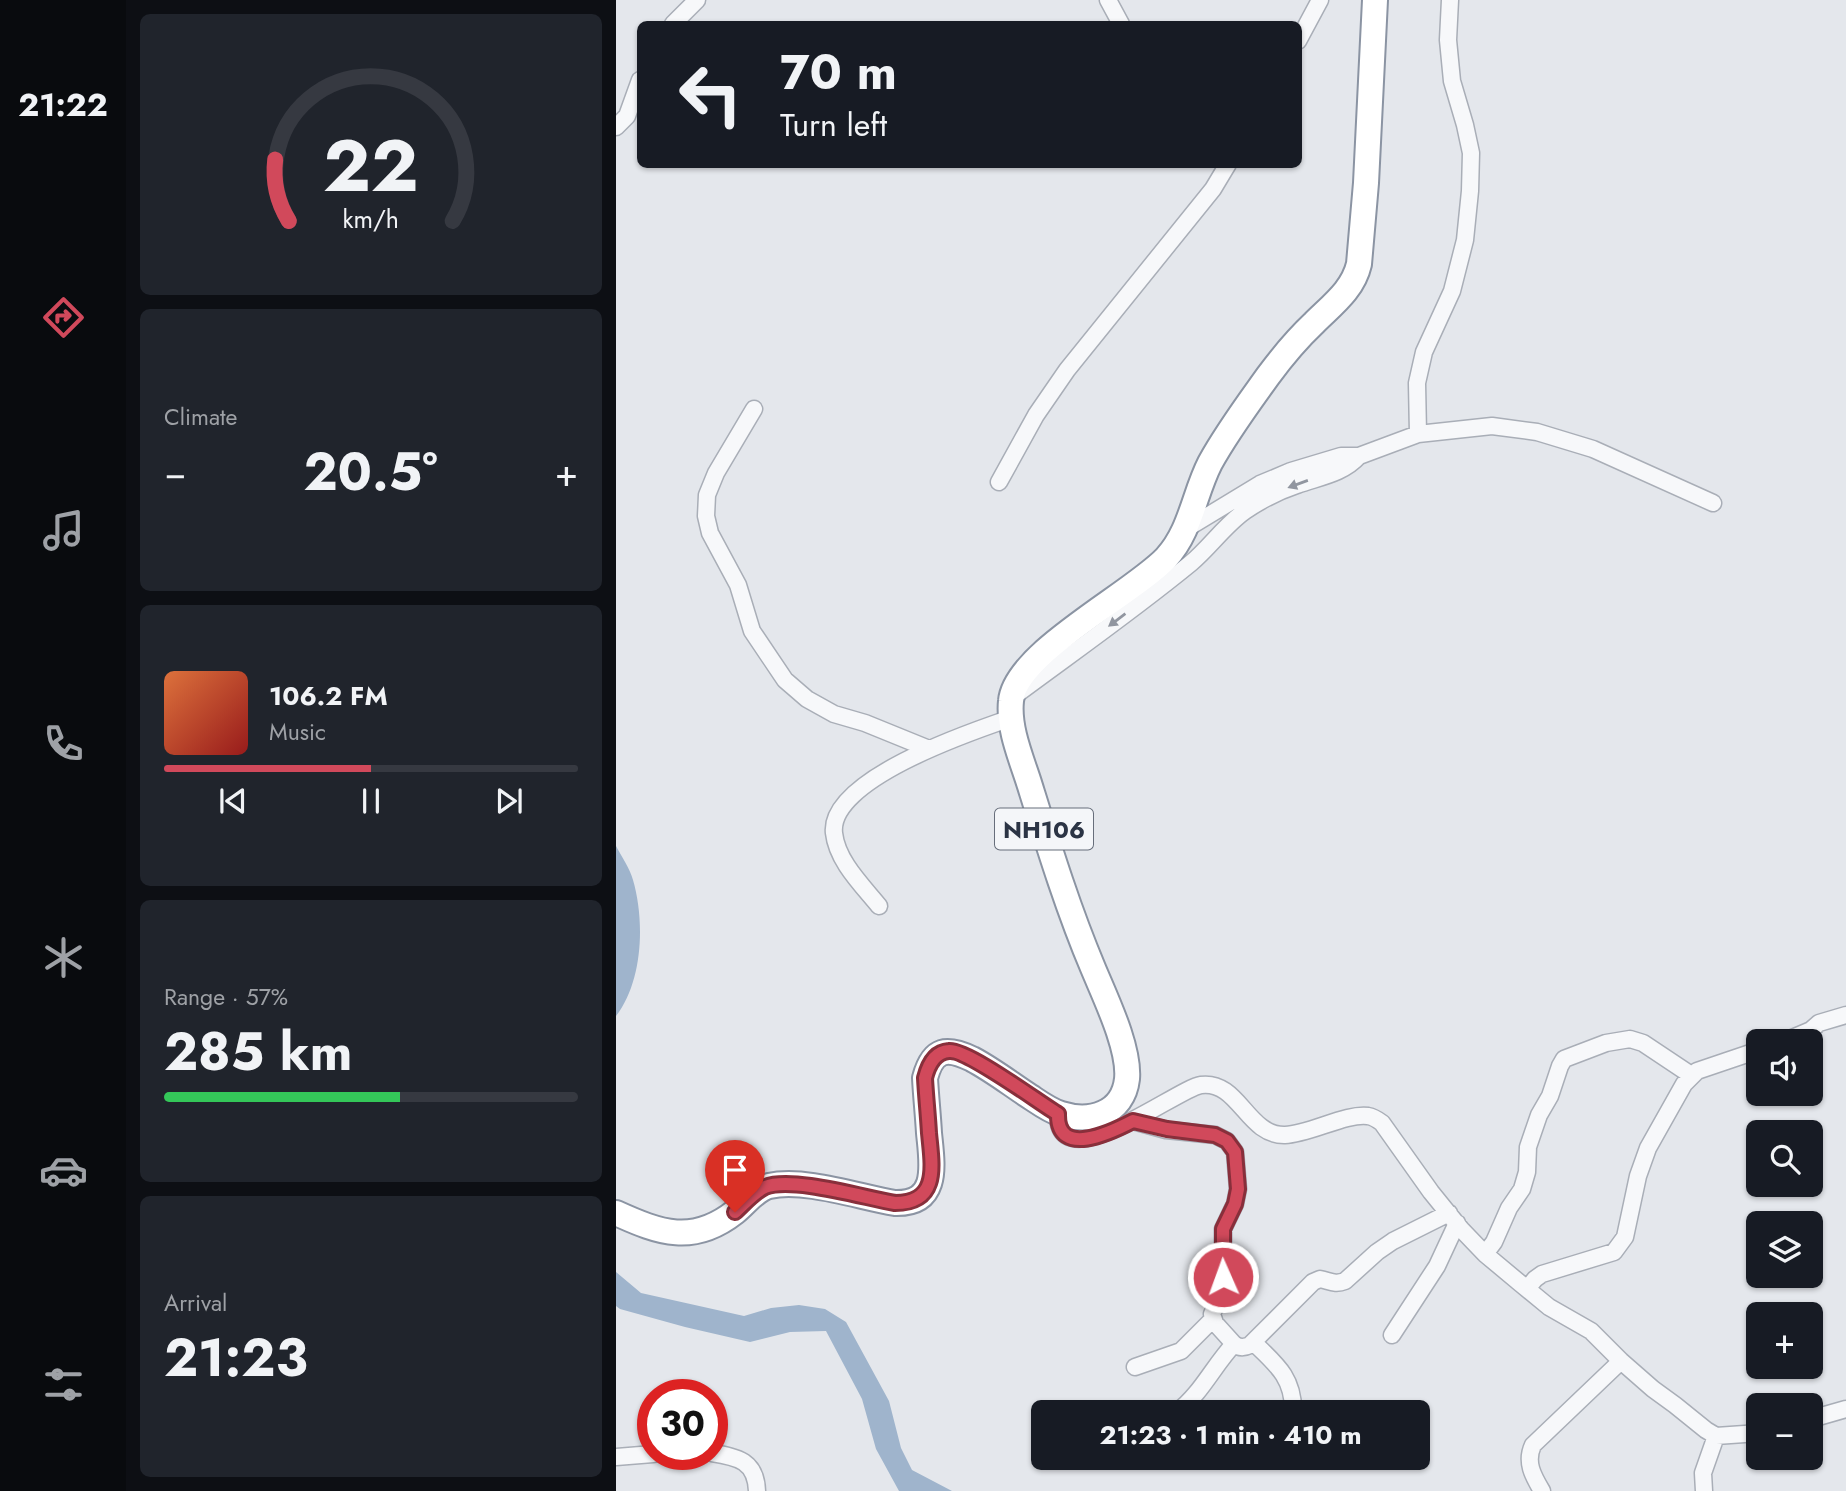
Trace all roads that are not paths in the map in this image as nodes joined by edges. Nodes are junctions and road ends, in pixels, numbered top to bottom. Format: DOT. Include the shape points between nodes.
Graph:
graph roads {
  1 [pos="697,0"];
  2 [pos="1108,0"];
  3 [pos="1320,0"];
  4 [pos="1375,0"];
  5 [pos="1450,0"];
  6 [pos="676,21"];
  7 [pos="1119,21"];
  8 [pos="1302,34"];
  9 [pos="637,89"];
  10 [pos="616,127"];
  11 [pos="1226,168"];
  12 [pos="754,409"];
  13 [pos="1418,434"];
  14 [pos="1359,456"];
  15 [pos="999,482"];
  16 [pos="1713,503"];
  17 [pos="1186,529"];
  18 [pos="1011,708"];
  19 [pos="929,749"];
  20 [pos="879,905"];
  21 [pos="1846,1015"];
  22 [pos="1812,1029"];
  23 [pos="1746,1053"];
  24 [pos="1691,1075"];
  25 [pos="1058,1114"];
  26 [pos="1133,1121"];
  27 [pos="616,1213"];
  28 [pos="1453,1218"];
  29 [pos="1485,1254"];
  30 [pos="1527,1289"];
  31 [pos="1213,1319"];
  32 [pos="1392,1335"];
  33 [pos="1253,1342"];
  34 [pos="1234,1344"];
  35 [pos="1620,1361"];
  36 [pos="1135,1367"];
  37 [pos="1191,1400"];
  38 [pos="1293,1400"];
  39 [pos="1846,1409"];
  40 [pos="1823,1416"];
  41 [pos="1746,1434"];
  42 [pos="1716,1436"];
  43 [pos="637,1455"];
  44 [pos="728,1455"];
  45 [pos="616,1457"];
  46 [pos="757,1491"];
  47 [pos="1542,1491"];
  48 [pos="1704,1491"];
  1 -- 6 [label="street"];
  2 -- 7 [label="street"];
  3 -- 8 [label="street"];
  4 -- 17 [label="highway" via="1356,277 1278,363 1233,425 1209,466"];
  5 -- 13 [label="street" via="1452,81 1471,153 1470,191 1465,240 1452,291 1424,352 1418,383"];
  9 -- 10 [label="street" via="627,117"];
  11 -- 15 [label="street" via="1067,370"];
  12 -- 19 [label="street" via="716,473 707,495 706,516 710,533 738,585 752,631 785,680 807,699"];
  13 -- 14 [label="street"];
  13 -- 16 [label="street" via="1492,426 1537,432 1593,449"];
  14 -- 17 [label="street" via="1341,456 1260,484"];
  14 -- 18 [label="street, one-way" via="1344,469 1272,495 1243,512 1192,562"];
  17 -- 18 [label="highway" via="1166,558 1028,666 1016,682"];
  18 -- 19 [label="street"];
  18 -- 25 [label="highway, NH106" via="1037,808 1126,1058 1127,1080 1112,1108 1087,1118"];
  19 -- 20 [label="street" via="874,779 836,815 833,832 838,848"];
  21 -- 22 [label="street"];
  23 -- 24 [label="street"];
  24 -- 29 [label="street" via="1630,1039 1564,1059 1530,1138 1522,1189"];
  24 -- 30 [label="street" via="1648,1148 1619,1246 1609,1254 1542,1274"];
  25 -- 26 [label="street" via="1062,1132 1082,1139"];
  25 -- 27 [label="highway, NH106" via="986,1067 949,1050 934,1059 925,1078 932,1178 915,1201 895,1203 779,1185 765,1187 719,1223 685,1232 666,1232"];
  26 -- 28 [label="street" via="1201,1085 1222,1089 1262,1129 1272,1133 1297,1133 1372,1117 1382,1123"];
  26 -- 31 [label="street" via="1215,1135 1235,1152 1238,1189 1223,1229 1223,1277"];
  28 -- 29 [label="street"];
  28 -- 32 [label="street" via="1437,1266"];
  28 -- 33 [label="street" via="1393,1241 1339,1284 1320,1279 1313,1282"];
  29 -- 30 [label="street"];
  30 -- 35 [label="street" via="1591,1331"];
  31 -- 34 [label="street"];
  31 -- 36 [label="street" via="1181,1351"];
  33 -- 34 [label="street" via="1243,1347"];
  33 -- 38 [label="street" via="1290,1385"];
  34 -- 37 [label="street"];
  35 -- 42 [label="street"];
  35 -- 47 [label="street" via="1533,1445 1529,1461"];
  39 -- 40 [label="street"];
  41 -- 42 [label="street"];
  42 -- 48 [label="street" via="1703,1473"];
  43 -- 45 [label="street"];
  44 -- 46 [label="street" via="753,1470"];
}
